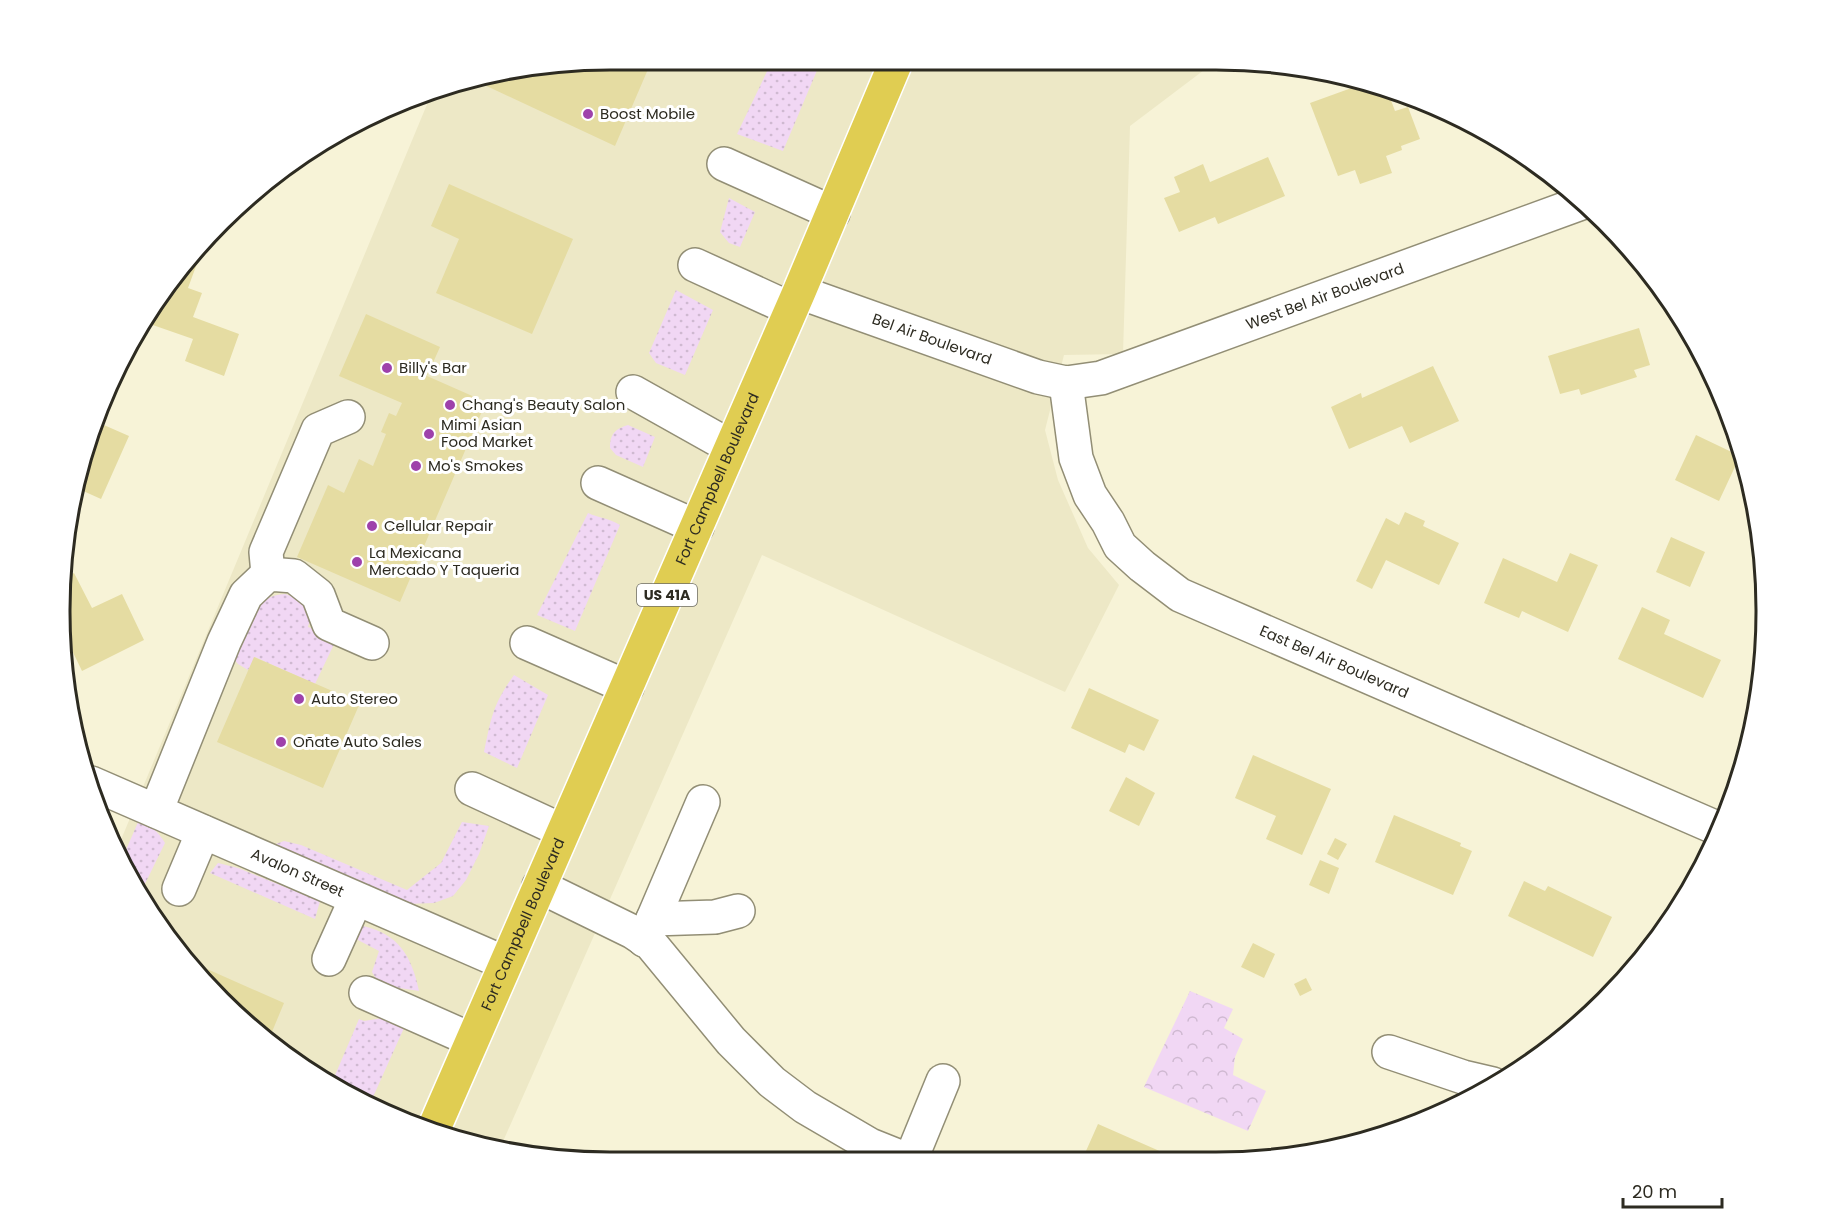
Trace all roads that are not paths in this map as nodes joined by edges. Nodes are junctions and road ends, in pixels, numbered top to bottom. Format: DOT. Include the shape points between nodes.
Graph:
graph roads {
  1 [pos="893,70"];
  2 [pos="724,164"];
  3 [pos="1573,206"];
  4 [pos="833,213"];
  5 [pos="695,264"];
  6 [pos="795,301"];
  7 [pos="1066,383"];
  8 [pos="633,392"];
  9 [pos="348,417"];
  10 [pos="731,447"];
  11 [pos="598,483"];
  12 [pos="697,527"];
  13 [pos="268,574"];
  14 [pos="372,643"];
  15 [pos="527,643"];
  16 [pos="627,687"];
  17 [pos="100,787"];
  18 [pos="472,789"];
  19 [pos="703,802"];
  20 [pos="156,811"];
  21 [pos="1712,826"];
  22 [pos="563,831"];
  23 [pos="203,832"];
  24 [pos="539,886"];
  25 [pos="178,889"];
  26 [pos="356,899"];
  27 [pos="738,911"];
  28 [pos="649,929"];
  29 [pos="329,958"];
  30 [pos="505,963"];
  31 [pos="366,993"];
  32 [pos="472,1040"];
  33 [pos="1389,1052"];
  34 [pos="943,1081"];
  35 [pos="1482,1081"];
  36 [pos="436,1123"];
  37 [pos="888,1152"];
  38 [pos="915,1152"];
  1 -- 4 [label="highway, Fort Campbell Boulevard / US 41A"];
  2 -- 4 [label="street"];
  3 -- 7 [label="street, West Bel Air Boulevard" via="1101,378"];
  4 -- 6 [label="highway, Fort Campbell Boulevard / US 41A"];
  5 -- 6 [label="street, Bel Air Boulevard"];
  6 -- 7 [label="street, Bel Air Boulevard"];
  6 -- 10 [label="highway, Fort Campbell Boulevard / US 41A"];
  7 -- 21 [label="street, East Bel Air Boulevard" via="1077,458 1090,495 1120,546 1180,595"];
  8 -- 10 [label="street"];
  9 -- 13 [label="street" via="318,430 266,552"];
  10 -- 12 [label="highway, Fort Campbell Boulevard / US 41A"];
  11 -- 12 [label="street"];
  12 -- 16 [label="highway, Fort Campbell Boulevard / US 41A"];
  13 -- 14 [label="street" via="294,576 318,595 329,624"];
  13 -- 20 [label="street" via="246,594"];
  15 -- 16 [label="street"];
  16 -- 22 [label="highway, Fort Campbell Boulevard / US 41A"];
  17 -- 20 [label="street, Avalon Street"];
  18 -- 22 [label="street"];
  19 -- 28 [label="street"];
  20 -- 23 [label="street, Avalon Street"];
  22 -- 24 [label="highway, Fort Campbell Boulevard / US 41A"];
  23 -- 25 [label="street"];
  23 -- 26 [label="street, Avalon Street"];
  24 -- 28 [label="street" via="633,932"];
  24 -- 30 [label="highway, Fort Campbell Boulevard / US 41A"];
  26 -- 29 [label="street"];
  26 -- 30 [label="street, Avalon Street"];
  27 -- 28 [label="street"];
  28 -- 37 [label="street" via="651,944 731,1041 772,1082 805,1107"];
  30 -- 32 [label="highway, Fort Campbell Boulevard / US 41A"];
  31 -- 32 [label="street"];
  32 -- 36 [label="highway, Fort Campbell Boulevard / US 41A"];
  33 -- 35 [label="street"];
  34 -- 38 [label="street"];
}
